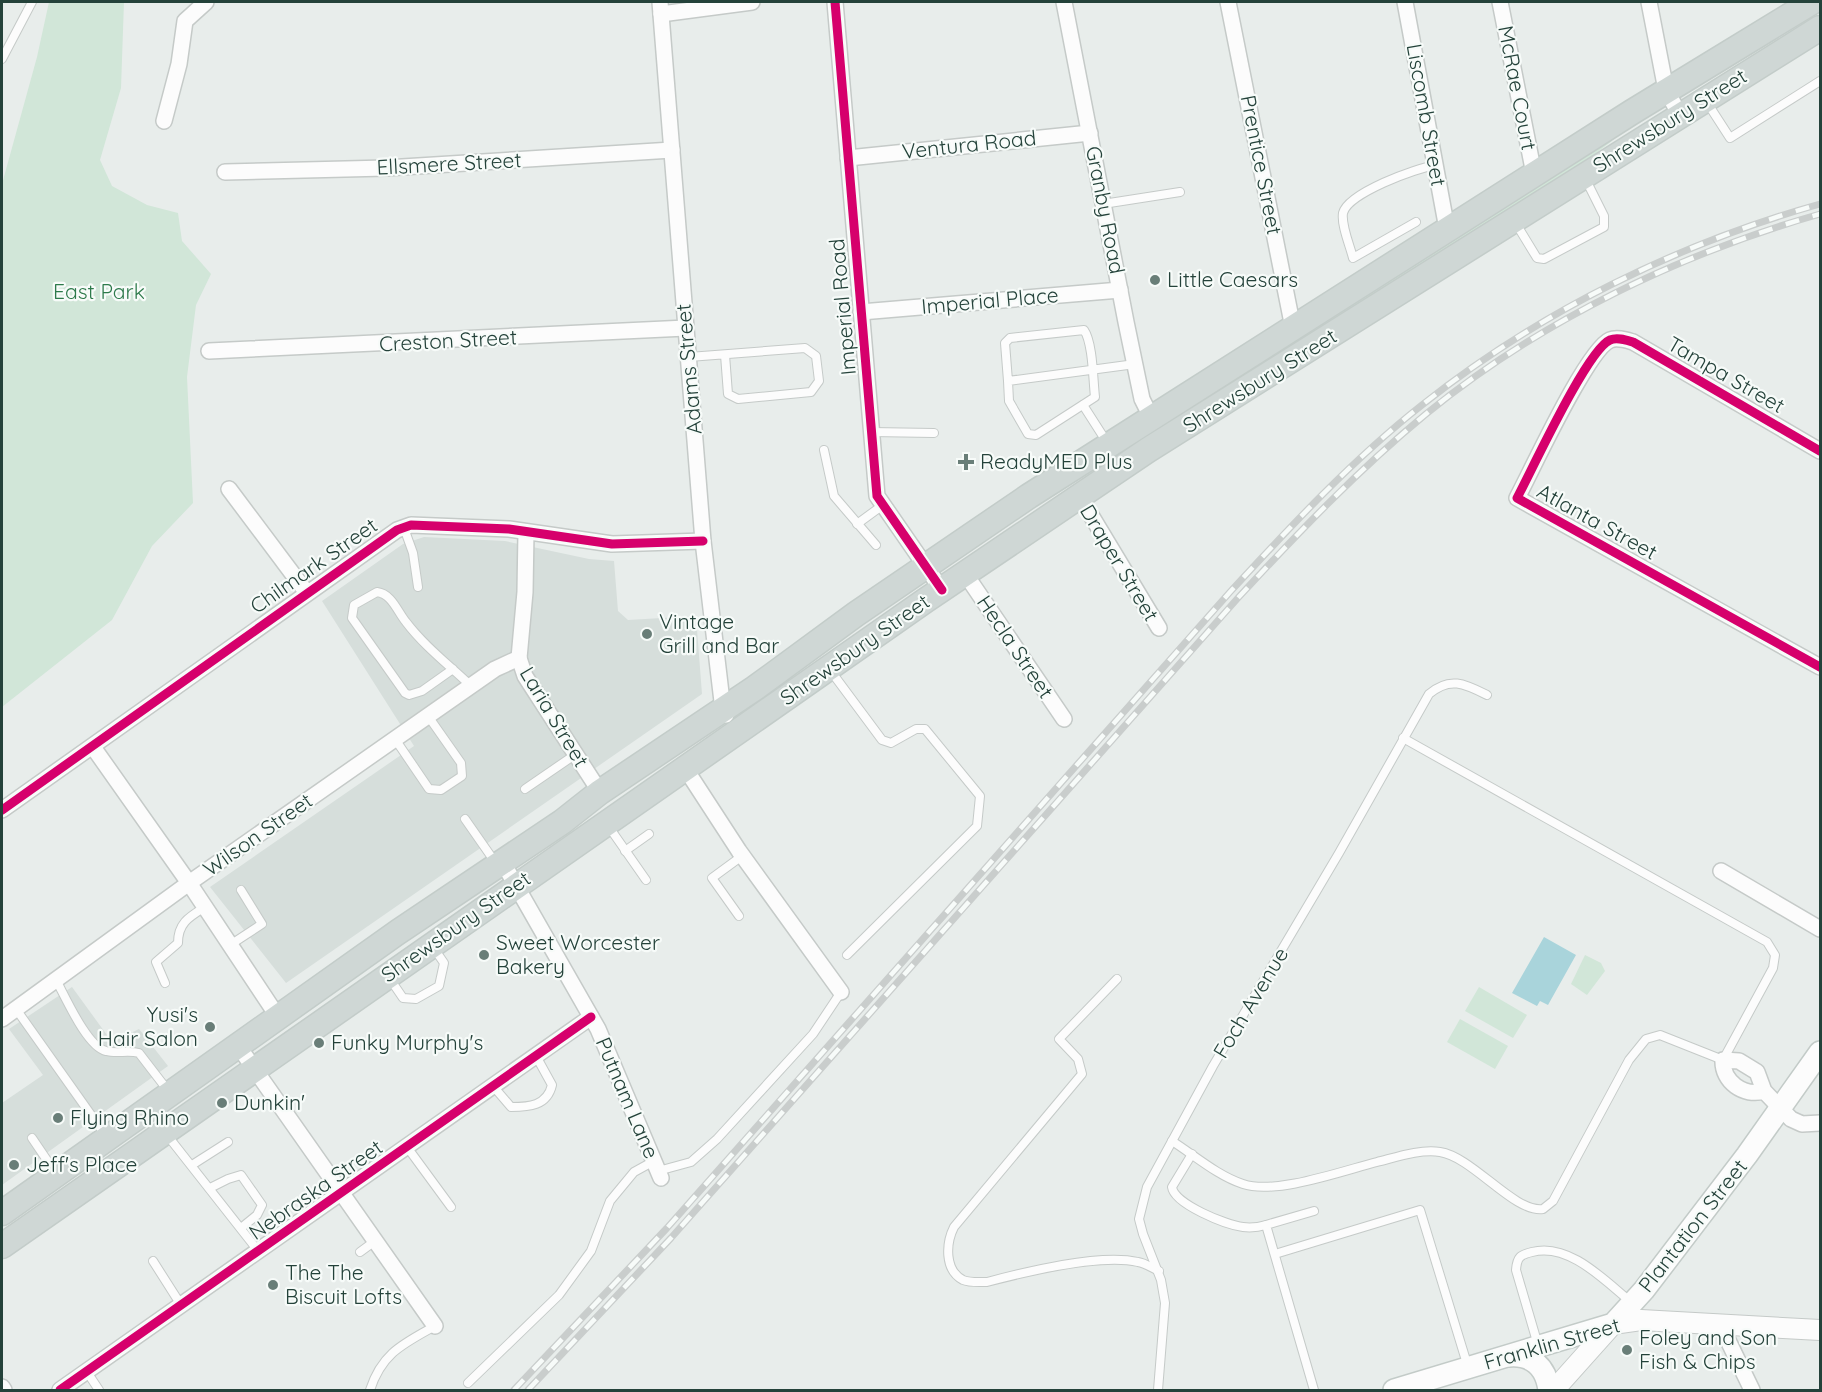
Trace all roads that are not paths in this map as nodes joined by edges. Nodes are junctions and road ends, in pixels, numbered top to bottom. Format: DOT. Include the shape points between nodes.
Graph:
graph roads {
  1 [pos="32,2"];
  2 [pos="206,2"];
  3 [pos="752,2"];
  4 [pos="834,2"];
  5 [pos="1064,2"];
  6 [pos="1228,2"];
  7 [pos="1405,2"];
  8 [pos="1500,2"];
  9 [pos="1648,2"];
  10 [pos="660,8"];
  11 [pos="1814,9"];
  12 [pos="2,59"];
  13 [pos="1820,82"];
  14 [pos="1666,90"];
  15 [pos="1705,99"];
  16 [pos="1680,115"];
  17 [pos="164,121"];
  18 [pos="1090,133"];
  19 [pos="672,150"];
  20 [pos="848,158"];
  21 [pos="1436,165"];
  22 [pos="225,172"];
  23 [pos="1534,174"];
  24 [pos="1584,176"];
  25 [pos="1180,192"];
  26 [pos="1103,204"];
  27 [pos="1515,220"];
  28 [pos="1416,222"];
  29 [pos="1447,229"];
  30 [pos="1119,290"];
  31 [pos="861,312"];
  32 [pos="686,328"];
  33 [pos="1293,328"];
  34 [pos="1610,340"];
  35 [pos="209,351"];
  36 [pos="725,355"];
  37 [pos="689,357"];
  38 [pos="1135,364"];
  39 [pos="1092,371"];
  40 [pos="1008,381"];
  41 [pos="1083,405"];
  42 [pos="1151,417"];
  43 [pos="872,432"];
  44 [pos="934,433"];
  45 [pos="1109,445"];
  46 [pos="824,450"];
  47 [pos="1821,451"];
  48 [pos="230,489"];
  49 [pos="1080,497"];
  50 [pos="883,505"];
  51 [pos="857,524"];
  52 [pos="404,528"];
  53 [pos="526,532"];
  54 [pos="703,542"];
  55 [pos="876,545"];
  56 [pos="926,566"];
  57 [pos="966,574"];
  58 [pos="418,586"];
  59 [pos="942,590"];
  60 [pos="307,593"];
  61 [pos="1159,628"];
  62 [pos="519,658"];
  63 [pos="1821,667"];
  64 [pos="830,668"];
  65 [pos="453,669"];
  66 [pos="471,686"];
  67 [pos="1487,695"];
  68 [pos="723,710"];
  69 [pos="428,716"];
  70 [pos="1064,719"];
  71 [pos="737,732"];
  72 [pos="1403,738"];
  73 [pos="395,739"];
  74 [pos="93,747"];
  75 [pos="576,754"];
  76 [pos="685,768"];
  77 [pos="525,789"];
  78 [pos="600,792"];
  79 [pos="2,810"];
  80 [pos="465,819"];
  81 [pos="606,823"];
  82 [pos="650,834"];
  83 [pos="625,850"];
  84 [pos="742,856"];
  85 [pos="500,863"];
  86 [pos="1721,871"];
  87 [pos="646,880"];
  88 [pos="189,883"];
  89 [pos="516,885"];
  90 [pos="241,890"];
  91 [pos="205,907"];
  92 [pos="739,916"];
  93 [pos="1821,928"];
  94 [pos="431,944"];
  95 [pos="230,945"];
  96 [pos="847,955"];
  97 [pos="387,975"];
  98 [pos="1117,979"];
  99 [pos="56,980"];
  100 [pos="165,982"];
  101 [pos="841,992"];
  102 [pos="16,1009"];
  103 [pos="278,1017"];
  104 [pos="591,1017"];
  105 [pos="2,1019"];
  106 [pos="239,1047"];
  107 [pos="1821,1052"];
  108 [pos="536,1056"];
  109 [pos="1723,1060"];
  110 [pos="254,1069"];
  111 [pos="494,1086"];
  112 [pos="1764,1090"];
  113 [pos="170,1093"];
  114 [pos="1780,1108"];
  115 [pos="1821,1123"];
  116 [pos="165,1131"];
  117 [pos="32,1138"];
  118 [pos="107,1138"];
  119 [pos="1172,1141"];
  120 [pos="228,1142"];
  121 [pos="407,1147"];
  122 [pos="1192,1154"];
  123 [pos="192,1165"];
  124 [pos="657,1170"];
  125 [pos="56,1174"];
  126 [pos="210,1188"];
  127 [pos="342,1193"];
  128 [pos="451,1207"];
  129 [pos="1314,1211"];
  130 [pos="2,1213"];
  131 [pos="1266,1225"];
  132 [pos="240,1228"];
  133 [pos="375,1241"];
  134 [pos="2,1246"];
  135 [pos="258,1252"];
  136 [pos="360,1252"];
  137 [pos="1275,1254"];
  138 [pos="153,1261"];
  139 [pos="1159,1272"];
  140 [pos="1632,1303"];
  141 [pos="182,1306"];
  142 [pos="1613,1324"];
  143 [pos="435,1326"];
  144 [pos="1721,1326"];
  145 [pos="1821,1330"];
  146 [pos="1539,1346"];
  147 [pos="1508,1356"];
  148 [pos="1468,1368"];
  149 [pos="87,1372"];
  150 [pos="468,1383"];
  151 [pos="1556,1389"];
  152 [pos="60,1390"];
  153 [pos="99,1390"];
  154 [pos="370,1390"];
  155 [pos="1158,1390"];
  156 [pos="1314,1390"];
  157 [pos="1394,1390"];
  158 [pos="1752,1390"];
  1 -- 12 [label="lane"];
  2 -- 17 [label="street" via="185,21"];
  3 -- 10 [label="street"];
  4 -- 20 [label="street, Imperial Road"];
  5 -- 18 [label="street, Granby Road"];
  6 -- 33 [label="street, Prentice Street"];
  7 -- 21 [label="street, Liscomb Street"];
  8 -- 23 [label="street, McRae Court"];
  9 -- 14 [label="street"];
  10 -- 19 [label="street, Adams Street"];
  11 -- 14 [label="main road, Shrewsbury Street"];
  11 -- 15 [label="main road, Shrewsbury Street"];
  13 -- 15 [label="lane" via="1730,138"];
  14 -- 16 [label="street"];
  14 -- 23 [label="main road, Shrewsbury Street"];
  15 -- 16 [label="main road, Shrewsbury Street"];
  16 -- 24 [label="main road, Shrewsbury Street"];
  18 -- 20 [label="street, Ventura Road"];
  18 -- 26 [label="street, Granby Road"];
  19 -- 22 [label="street, Ellsmere Street" via="386,168"];
  19 -- 32 [label="street, Adams Street"];
  20 -- 31 [label="street, Imperial Road"];
  21 -- 28 [label="lane" via="1357,196 1343,214 1353,258"];
  21 -- 29 [label="street, Liscomb Street"];
  23 -- 29 [label="main road, Shrewsbury Street"];
  24 -- 27 [label="main road, Shrewsbury Street"];
  24 -- 27 [label="lane" via="1604,216 1604,227 1544,259 1537,258"];
  25 -- 26 [label="lane"];
  26 -- 30 [label="street, Granby Road"];
  27 -- 49 [label="main road, Shrewsbury Street"];
  29 -- 33 [label="main road, Shrewsbury Street"];
  30 -- 31 [label="street, Imperial Place"];
  30 -- 38 [label="street, Granby Road"];
  31 -- 43 [label="street, Imperial Road"];
  32 -- 35 [label="street, Creston Street"];
  32 -- 37 [label="street, Adams Street"];
  33 -- 42 [label="main road, Shrewsbury Street"];
  34 -- 47 [label="street, Tampa Street" via="1633,342"];
  34 -- 63 [label="street, Atlanta Street" via="1583,374 1517,498"];
  36 -- 36 [label="lane" via="805,348 816,356 819,381 811,392 738,399 728,394"];
  36 -- 37 [label="lane"];
  37 -- 54 [label="street, Adams Street"];
  38 -- 39 [label="lane"];
  38 -- 42 [label="street, Granby Road" via="1142,399"];
  39 -- 40 [label="lane"];
  39 -- 40 [label="lane" via="1084,330 1010,338 1005,343"];
  39 -- 41 [label="lane" via="1095,397"];
  40 -- 41 [label="lane" via="1009,401 1028,434 1036,435"];
  41 -- 45 [label="lane"];
  42 -- 45 [label="main road, Shrewsbury Street"];
  43 -- 44 [label="lane"];
  43 -- 50 [label="street, Imperial Road" via="877,496"];
  45 -- 56 [label="main road, Shrewsbury Street"];
  46 -- 51 [label="lane" via="834,496"];
  48 -- 60 [label="street"];
  49 -- 57 [label="main road, Shrewsbury Street"];
  49 -- 61 [label="street, Draper Street"];
  50 -- 51 [label="lane"];
  50 -- 56 [label="street, Imperial Road"];
  51 -- 55 [label="lane"];
  52 -- 53 [label="street, Chilmark Street" via="411,525"];
  52 -- 58 [label="lane"];
  52 -- 60 [label="street, Chilmark Street"];
  53 -- 54 [label="street, Chilmark Street" via="612,544"];
  53 -- 62 [label="street, Laria Street"];
  54 -- 68 [label="street, Adams Street"];
  56 -- 59 [label="street, Imperial Road"];
  56 -- 68 [label="main road, Shrewsbury Street"];
  57 -- 59 [label="main road, Shrewsbury Street"];
  57 -- 70 [label="street, Hecla Street"];
  59 -- 64 [label="main road, Shrewsbury Street"];
  60 -- 74 [label="street, Chilmark Street"];
  62 -- 66 [label="street, Wilson Street"];
  62 -- 75 [label="street, Laria Street" via="525,676"];
  64 -- 71 [label="main road, Shrewsbury Street"];
  64 -- 96 [label="lane" via="882,740 891,743 916,729 925,729 980,796 977,826"];
  65 -- 65 [label="lane" via="406,623 389,597 377,592 354,605 352,618 405,693 422,691"];
  65 -- 66 [label="lane"];
  66 -- 69 [label="street, Wilson Street"];
  67 -- 72 [label="lane, Foch Avenue" via="1462,683 1439,686 1429,694"];
  68 -- 71 [label="street, Adams Street"];
  68 -- 78 [label="main road, Shrewsbury Street"];
  69 -- 73 [label="street, Wilson Street"];
  69 -- 73 [label="lane" via="461,763 462,776 441,790 429,789"];
  71 -- 76 [label="main road, Shrewsbury Street"];
  72 -- 109 [label="lane" via="1767,942 1775,955 1773,968"];
  72 -- 119 [label="lane, Foch Avenue"];
  73 -- 88 [label="street, Wilson Street"];
  74 -- 79 [label="street, Chilmark Street"];
  74 -- 88 [label="street"];
  75 -- 77 [label="lane"];
  75 -- 78 [label="street, Laria Street"];
  76 -- 81 [label="main road, Shrewsbury Street"];
  76 -- 84 [label="street"];
  78 -- 85 [label="main road, Shrewsbury Street"];
  80 -- 85 [label="lane"];
  81 -- 83 [label="lane"];
  81 -- 89 [label="main road, Shrewsbury Street"];
  82 -- 83 [label="lane"];
  83 -- 87 [label="lane"];
  84 -- 92 [label="lane" via="712,878"];
  84 -- 101 [label="street"];
  85 -- 89 [label="street, Putnam Lane"];
  85 -- 103 [label="main road, Shrewsbury Street"];
  86 -- 93 [label="street"];
  88 -- 91 [label="street"];
  88 -- 99 [label="street, Wilson Street"];
  89 -- 94 [label="main road, Shrewsbury Street"];
  89 -- 104 [label="street, Putnam Lane"];
  90 -- 95 [label="lane" via="262,924"];
  91 -- 95 [label="street"];
  91 -- 100 [label="lane" via="185,920 178,930 178,943 156,962"];
  94 -- 97 [label="main road, Shrewsbury Street"];
  94 -- 97 [label="lane" via="444,963 439,986 416,999 403,998"];
  95 -- 103 [label="street"];
  97 -- 110 [label="main road, Shrewsbury Street"];
  98 -- 139 [label="lane" via="1059,1039 1078,1059 1082,1074 954,1227 948,1239 948,1256 962,1280 974,1282 1098,1261 1137,1262"];
  99 -- 102 [label="street, Wilson Street"];
  99 -- 113 [label="lane" via="66,1004 98,1047 139,1053"];
  101 -- 124 [label="lane" via="813,1034 717,1139 691,1162"];
  102 -- 105 [label="street, Wilson Street"];
  102 -- 118 [label="lane"];
  103 -- 106 [label="main road, Shrewsbury Street"];
  104 -- 108 [label="street, Nebraska Street"];
  104 -- 124 [label="street, Putnam Lane"];
  106 -- 110 [label="street"];
  106 -- 113 [label="main road, Shrewsbury Street"];
  107 -- 114 [label="main road, Plantation Street"];
  108 -- 111 [label="street, Nebraska Street"];
  108 -- 111 [label="lane" via="552,1085 550,1095 532,1107 511,1107"];
  109 -- 112 [label="street" via="1739,1061 1757,1072"];
  109 -- 112 [label="street" via="1731,1082 1753,1094"];
  109 -- 122 [label="lane" via="1663,1035 1653,1035 1643,1042 1629,1060 1553,1201 1543,1209 1528,1208 1460,1160 1439,1152 1398,1157 1274,1187 1239,1183"];
  110 -- 116 [label="main road, Shrewsbury Street"];
  110 -- 127 [label="street"];
  111 -- 121 [label="street, Nebraska Street"];
  112 -- 114 [label="street"];
  113 -- 118 [label="main road, Shrewsbury Street"];
  114 -- 115 [label="street" via="1802,1124"];
  114 -- 140 [label="main road, Plantation Street"];
  116 -- 123 [label="lane"];
  116 -- 134 [label="main road, Shrewsbury Street"];
  117 -- 125 [label="lane"];
  118 -- 125 [label="main road, Shrewsbury Street"];
  119 -- 122 [label="lane"];
  119 -- 139 [label="lane, Foch Avenue" via="1147,1187 1140,1211 1143,1234"];
  120 -- 123 [label="lane"];
  121 -- 127 [label="street, Nebraska Street"];
  121 -- 128 [label="lane"];
  122 -- 131 [label="lane" via="1172,1187 1179,1200 1225,1223 1242,1227"];
  123 -- 126 [label="lane"];
  124 -- 150 [label="lane" via="634,1172 610,1201 591,1251 559,1295"];
  125 -- 130 [label="main road, Shrewsbury Street"];
  126 -- 132 [label="lane"];
  126 -- 132 [label="lane" via="242,1175 262,1205 257,1215"];
  127 -- 133 [label="street"];
  127 -- 135 [label="street, Nebraska Street"];
  129 -- 131 [label="lane"];
  131 -- 137 [label="lane"];
  132 -- 135 [label="lane"];
  133 -- 136 [label="lane"];
  133 -- 143 [label="street"];
  135 -- 141 [label="street, Nebraska Street"];
  137 -- 148 [label="lane" via="1420,1209"];
  137 -- 156 [label="lane"];
  138 -- 141 [label="lane"];
  139 -- 155 [label="lane, Foch Avenue" via="1165,1303"];
  140 -- 142 [label="main road, Plantation Street"];
  140 -- 146 [label="lane" via="1565,1254 1538,1250 1521,1255 1516,1260 1516,1270"];
  141 -- 149 [label="street, Nebraska Street"];
  142 -- 144 [label="street, Franklin Street" via="1641,1320"];
  142 -- 146 [label="main road, Franklin Street"];
  142 -- 151 [label="street, Plantation Street"];
  143 -- 154 [label="lane" via="395,1348 383,1361"];
  144 -- 145 [label="street, Franklin Street"];
  144 -- 158 [label="street"];
  146 -- 147 [label="main road, Franklin Street"];
  147 -- 148 [label="main road, Franklin Street"];
  147 -- 151 [label="main road" via="1520,1355 1534,1362"];
  148 -- 157 [label="main road, Franklin Street"];
  149 -- 152 [label="street, Nebraska Street"];
  149 -- 153 [label="lane"];
}
